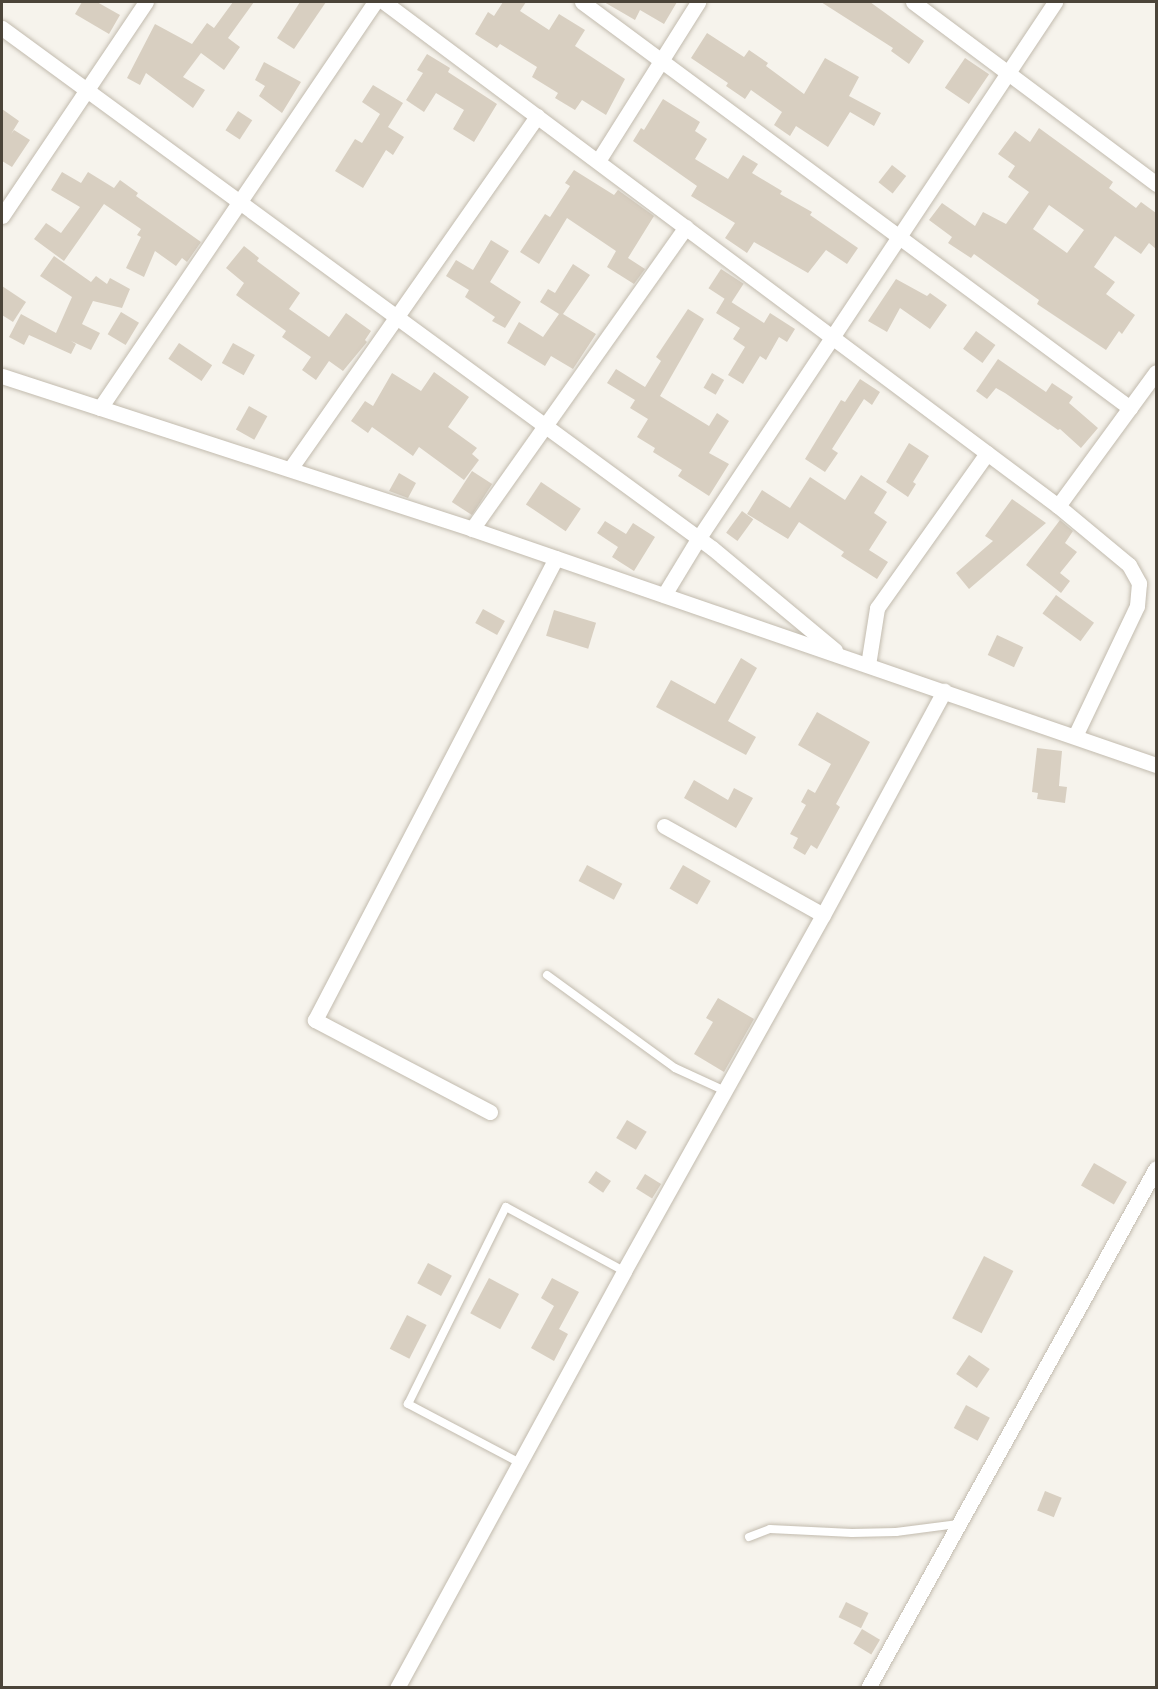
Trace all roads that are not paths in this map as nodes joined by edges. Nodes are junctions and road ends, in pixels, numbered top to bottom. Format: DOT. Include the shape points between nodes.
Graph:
graph roads {
  1 [pos="146,2"];
  2 [pos="375,2"];
  3 [pos="384,2"];
  4 [pos="582,2"];
  5 [pos="698,2"];
  6 [pos="913,2"];
  7 [pos="1055,2"];
  8 [pos="2,28"];
  9 [pos="663,60"];
  10 [pos="1008,72"];
  11 [pos="86,90"];
  12 [pos="537,116"];
  13 [pos="598,162"];
  14 [pos="1156,184"];
  15 [pos="239,202"];
  16 [pos="2,216"];
  17 [pos="686,227"];
  18 [pos="899,236"];
  19 [pos="396,317"];
  20 [pos="832,337"];
  21 [pos="1156,372"];
  22 [pos="2,376"];
  23 [pos="100,408"];
  24 [pos="1130,408"];
  25 [pos="545,426"];
  26 [pos="987,453"];
  27 [pos="290,470"];
  28 [pos="1058,506"];
  29 [pos="472,529"];
  30 [pos="698,539"];
  31 [pos="556,558"];
  32 [pos="664,595"];
  33 [pos="845,657"];
  34 [pos="868,665"];
  35 [pos="944,691"];
  36 [pos="1075,736"];
  37 [pos="1156,765"];
  38 [pos="664,826"];
  39 [pos="823,915"];
  40 [pos="547,975"];
  41 [pos="725,1091"];
  42 [pos="490,1112"];
  43 [pos="1156,1168"];
  44 [pos="624,1270"];
  45 [pos="520,1463"];
  46 [pos="959,1524"];
  47 [pos="749,1537"];
  48 [pos="397,1688"];
  49 [pos="868,1688"];
  1 -- 11 [label="street"];
  2 -- 15 [label="street"];
  3 -- 12 [label="street"];
  4 -- 9 [label="street"];
  5 -- 9 [label="street"];
  6 -- 10 [label="street"];
  7 -- 10 [label="street"];
  8 -- 11 [label="street"];
  9 -- 13 [label="street"];
  9 -- 18 [label="street"];
  10 -- 14 [label="street"];
  10 -- 18 [label="street"];
  11 -- 15 [label="street"];
  11 -- 16 [label="street"];
  12 -- 13 [label="street"];
  12 -- 19 [label="street"];
  13 -- 17 [label="street"];
  15 -- 19 [label="street"];
  15 -- 23 [label="street"];
  17 -- 20 [label="street"];
  17 -- 25 [label="street"];
  18 -- 20 [label="street"];
  18 -- 24 [label="street"];
  19 -- 25 [label="street"];
  19 -- 27 [label="street"];
  20 -- 26 [label="street"];
  20 -- 30 [label="street"];
  21 -- 24 [label="street"];
  22 -- 23 [label="street"];
  23 -- 27 [label="street"];
  24 -- 28 [label="street"];
  25 -- 29 [label="street"];
  25 -- 30 [label="street"];
  26 -- 28 [label="street"];
  26 -- 34 [label="street" via="877,608"];
  27 -- 29 [label="street"];
  28 -- 36 [label="street" via="1129,565 1139,583 1137,606"];
  29 -- 31 [label="street"];
  30 -- 32 [label="street"];
  30 -- 33 [label="street"];
  31 -- 32 [label="street"];
  31 -- 42 [label="street" via="315,1020"];
  32 -- 33 [label="street"];
  33 -- 34 [label="street"];
  34 -- 35 [label="street"];
  35 -- 36 [label="street"];
  35 -- 39 [label="street"];
  36 -- 37 [label="street"];
  38 -- 39 [label="street"];
  39 -- 41 [label="street"];
  40 -- 41 [label="lane" via="675,1068"];
  41 -- 44 [label="street"];
  43 -- 46 [label="street"];
  44 -- 45 [label="street"];
  44 -- 45 [label="lane" via="506,1207 408,1404"];
  45 -- 48 [label="street"];
  46 -- 47 [label="lane" via="896,1532 771,1529"];
  46 -- 49 [label="street"];
}
